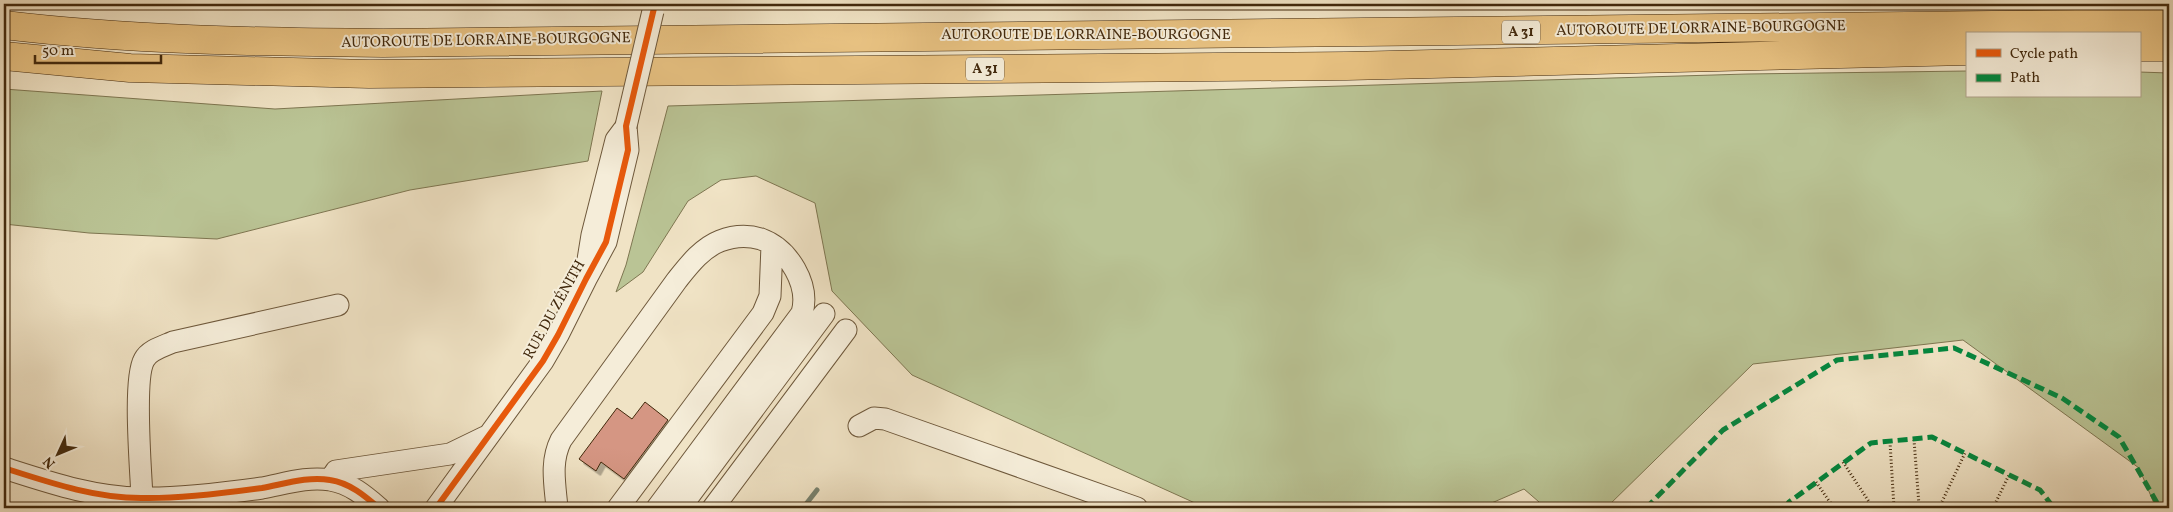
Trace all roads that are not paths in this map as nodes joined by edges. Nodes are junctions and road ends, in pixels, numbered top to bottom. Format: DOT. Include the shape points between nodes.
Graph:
graph roads {
  1 [pos="654,8"];
  2 [pos="2169,23"];
  3 [pos="4,25"];
  4 [pos="2140,47"];
  5 [pos="2169,48"];
  6 [pos="1966,51"];
  7 [pos="4,56"];
  8 [pos="772,245"];
  9 [pos="338,305"];
  10 [pos="824,314"];
  11 [pos="846,330"];
  12 [pos="859,426"];
  13 [pos="490,433"];
  14 [pos="4,468"];
  15 [pos="330,480"];
  16 [pos="142,498"];
  17 [pos="379,508"];
  18 [pos="436,508"];
  19 [pos="557,508"];
  20 [pos="618,508"];
  21 [pos="657,508"];
  22 [pos="680,508"];
  23 [pos="714,508"];
  24 [pos="1136,508"];
  1 -- 13 [label="street, RUE DU ZÉNITH, bridge" via="626,126 628,150 606,242 543,361"];
  2 -- 3 [label="highway, AUTOROUTE DE LORRAINE-BOURGOGNE / A 31" via="383,43 163,39"];
  4 -- 5 [label="highway"];
  6 -- 7 [label="highway, AUTOROUTE DE LORRAINE-BOURGOGNE / A 31" via="1347,66 379,74 130,68"];
  8 -- 19 [label="street" via="748,236 733,237 718,242 690,264 555,452"];
  8 -- 20 [label="street" via="770,296 763,313"];
  8 -- 21 [label="street" via="789,260 797,273 805,292 802,313"];
  9 -- 16 [label="street" via="173,342 145,358 140,373"];
  10 -- 22 [label="street"];
  11 -- 23 [label="street"];
  12 -- 24 [label="street" via="874,418 884,419"];
  13 -- 15 [label="street" via="450,454 336,471"];
  13 -- 18 [label="street, RUE DU ZÉNITH"];
  14 -- 16 [label="street" via="54,484 116,497"];
  15 -- 16 [label="street"];
  15 -- 17 [label="street" via="350,485"];
}
